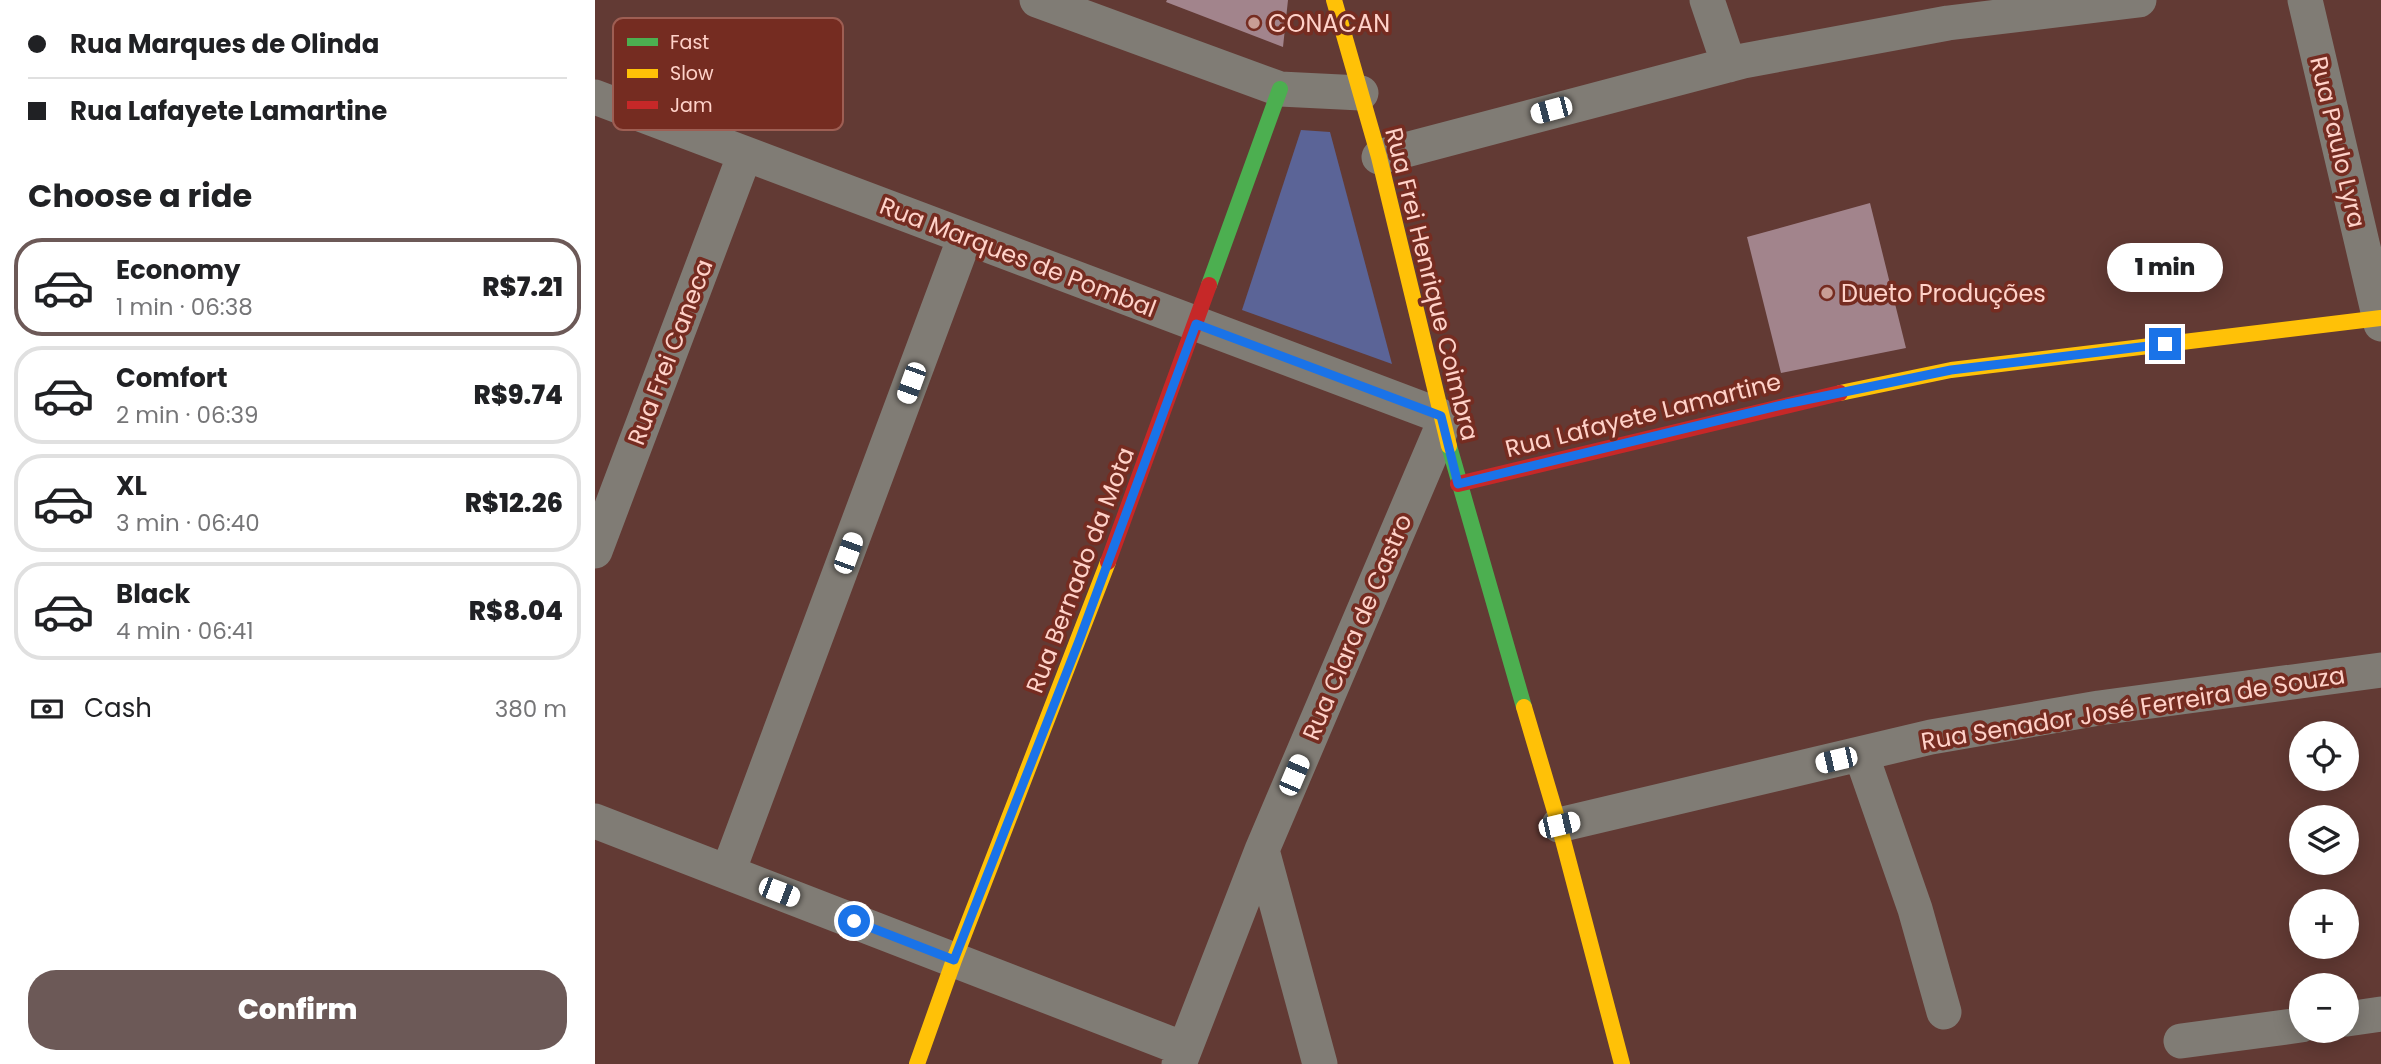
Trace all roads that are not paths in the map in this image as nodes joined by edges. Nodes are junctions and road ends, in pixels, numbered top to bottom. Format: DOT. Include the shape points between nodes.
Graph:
graph roads {
  1 [pos="1037,0"];
  2 [pos="1334,0"];
  3 [pos="1707,0"];
  4 [pos="2139,0"];
  5 [pos="2305,0"];
  6 [pos="1945,12"];
  7 [pos="1729,65"];
  8 [pos="1280,89"];
  9 [pos="1361,93"];
  10 [pos="595,97"];
  11 [pos="613,104"];
  12 [pos="682,130"];
  13 [pos="745,154"];
  14 [pos="1380,157"];
  15 [pos="965,237"];
  16 [pos="2381,320"];
  17 [pos="1196,324"];
  18 [pos="1442,421"];
  19 [pos="1458,484"];
  20 [pos="595,551"];
  21 [pos="2381,670"];
  22 [pos="1861,754"];
  23 [pos="595,821"];
  24 [pos="1559,825"];
  25 [pos="1262,850"];
  26 [pos="728,872"];
  27 [pos="954,960"];
  28 [pos="1944,1012"];
  29 [pos="2381,1014"];
  30 [pos="2359,1017"];
  31 [pos="2289,1027"];
  32 [pos="2181,1041"];
  33 [pos="1182,1056"];
  34 [pos="917,1064"];
  35 [pos="1320,1064"];
  36 [pos="1622,1064"];
  1 -- 8 [label="street"];
  2 -- 9 [label="street, Rua Frei Henrique Coimbra"];
  3 -- 7 [label="street"];
  4 -- 6 [label="street"];
  5 -- 16 [label="street, Rua Paulo Lyra"];
  6 -- 7 [label="street"];
  7 -- 14 [label="street"];
  8 -- 9 [label="street"];
  8 -- 17 [label="street, Rua Bernado da Mota"];
  9 -- 14 [label="street, Rua Frei Henrique Coimbra"];
  10 -- 11 [label="street, Rua Marques de Pombal"];
  12 -- 13 [label="street, Rua Marques de Pombal"];
  13 -- 15 [label="street, Rua Marques de Pombal"];
  13 -- 20 [label="street, Rua Frei Caneca"];
  14 -- 18 [label="street, Rua Frei Henrique Coimbra"];
  15 -- 17 [label="street, Rua Marques de Pombal"];
  15 -- 26 [label="street"];
  16 -- 19 [label="street, Rua Lafayete Lamartine" via="1951,370 1786,404"];
  17 -- 18 [label="street, Rua Marques de Pombal"];
  17 -- 27 [label="street, Rua Bernado da Mota"];
  18 -- 19 [label="street, Rua Frei Henrique Coimbra"];
  18 -- 25 [label="street, Rua Clara de Castro"];
  19 -- 24 [label="street, Rua Frei Henrique Coimbra"];
  21 -- 22 [label="street, Rua Senador José Ferreira de Souza" via="2099,708"];
  22 -- 24 [label="street, Rua Senador José Ferreira de Souza"];
  22 -- 28 [label="street" via="1915,909"];
  23 -- 26 [label="street"];
  24 -- 36 [label="street, Rua Frei Henrique Coimbra"];
  25 -- 33 [label="street, Rua Clara de Castro"];
  25 -- 35 [label="street"];
  26 -- 27 [label="street"];
  27 -- 33 [label="street"];
  27 -- 34 [label="street, Rua Bernado da Mota"];
  29 -- 30 [label="street"];
  31 -- 32 [label="street"];
}
